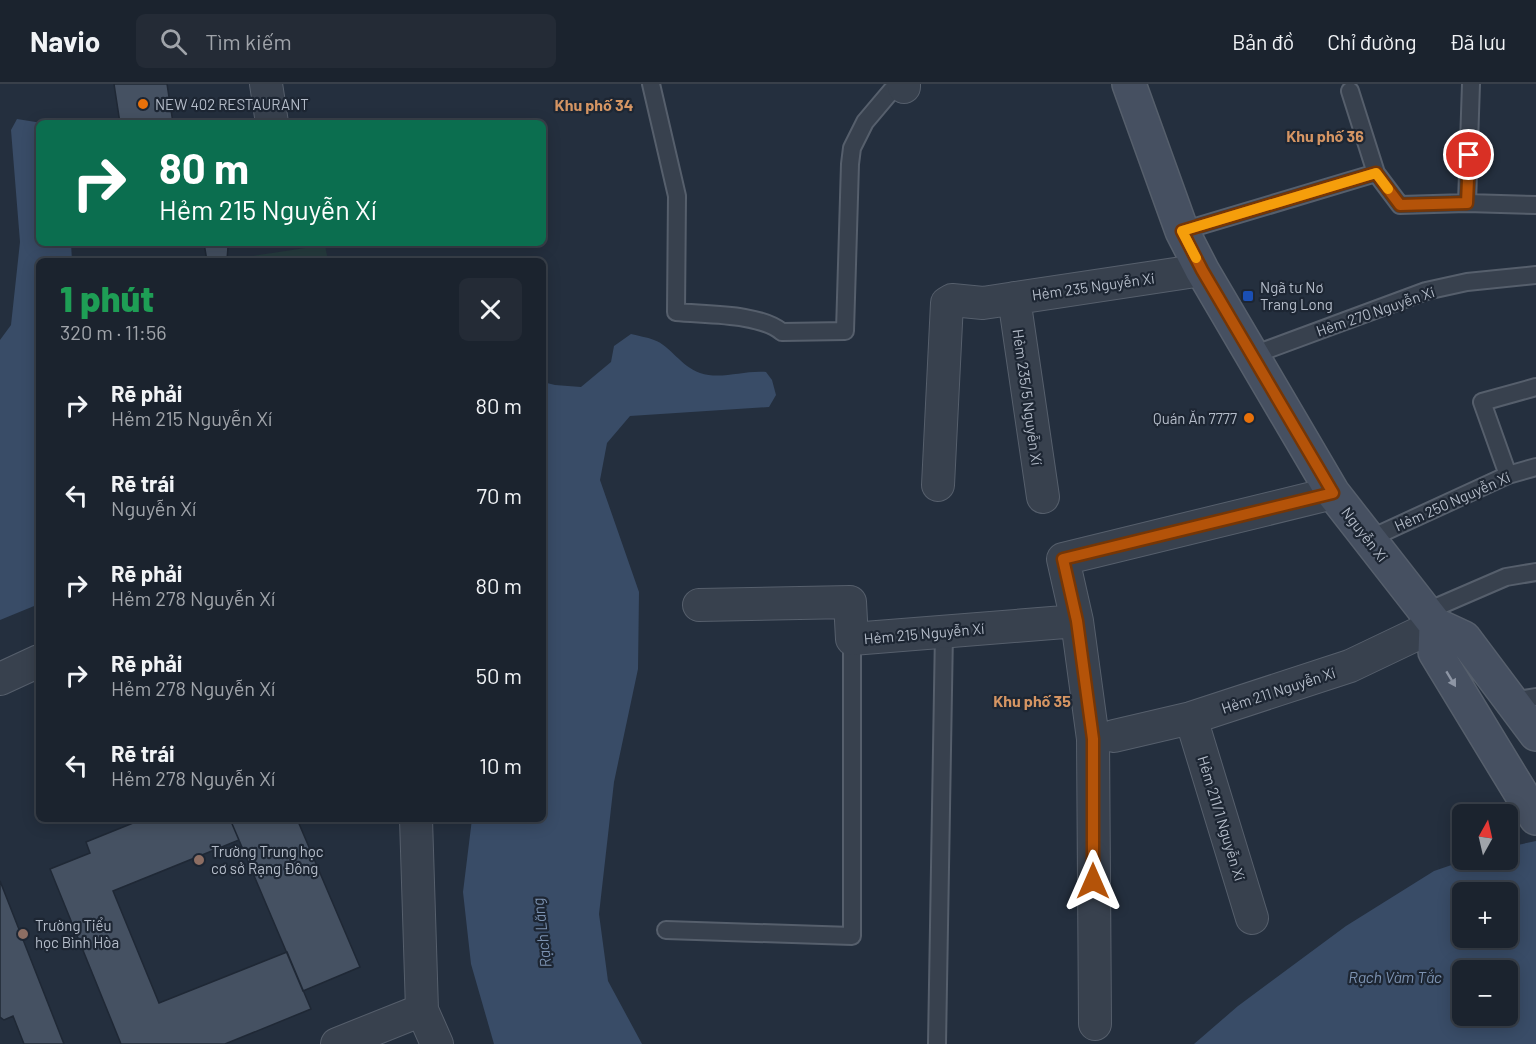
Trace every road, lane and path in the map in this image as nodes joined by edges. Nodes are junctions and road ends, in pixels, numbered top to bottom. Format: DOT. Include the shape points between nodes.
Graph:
graph roads {
  1 [pos="267,84"];
  2 [pos="651,84"];
  3 [pos="1129,84"];
  4 [pos="1471,84"];
  5 [pos="907,85"];
  6 [pos="1350,91"];
  7 [pos="272,120"];
  8 [pos="1376,173"];
  9 [pos="1467,203"];
  10 [pos="1536,205"];
  11 [pos="1182,231"];
  12 [pos="1202,270"];
  13 [pos="1536,275"];
  14 [pos="1014,298"];
  15 [pos="1253,356"];
  16 [pos="1536,387"];
  17 [pos="1536,467"];
  18 [pos="1508,475"];
  19 [pos="938,484"];
  20 [pos="1333,493"];
  21 [pos="1043,497"];
  22 [pos="1369,539"];
  23 [pos="1536,572"];
  24 [pos="699,605"];
  25 [pos="1430,619"];
  26 [pos="1077,621"];
  27 [pos="944,632"];
  28 [pos="852,639"];
  29 [pos="36,663"];
  30 [pos="0,679"];
  31 [pos="1524,699"];
  32 [pos="1191,718"];
  33 [pos="1536,734"];
  34 [pos="1114,736"];
  35 [pos="1536,818"];
  36 [pos="416,822"];
  37 [pos="1252,918"];
  38 [pos="666,930"];
  39 [pos="422,1010"];
  40 [pos="1095,1024"];
  41 [pos="337,1044"];
  42 [pos="437,1044"];
  43 [pos="936,1044"];
  1 -- 7 [label="street"];
  2 -- 5 [label="lane" via="677,196 676,312 760,320 782,332 846,331 852,148 865,122 892,90"];
  3 -- 11 [label="main road, Nguyễn Xí"];
  4 -- 9 [label="lane"];
  6 -- 8 [label="lane"];
  8 -- 9 [label="lane" via="1400,205"];
  8 -- 11 [label="lane"];
  9 -- 10 [label="lane"];
  11 -- 12 [label="main road, Nguyễn Xí"];
  12 -- 14 [label="street, Hẻm 235 Nguyễn Xí"];
  12 -- 15 [label="main road, Nguyễn Xí"];
  13 -- 15 [label="lane, Hẻm 270 Nguyễn Xí" via="1467,282 1426,291"];
  14 -- 19 [label="street, Hẻm 235 Nguyễn Xí" via="947,303"];
  14 -- 21 [label="street, Hẻm 235/5 Nguyễn Xí"];
  15 -- 20 [label="main road, Nguyễn Xí"];
  16 -- 18 [label="lane" via="1482,402"];
  17 -- 18 [label="lane, Hẻm 250 Nguyễn Xí"];
  18 -- 22 [label="lane, Hẻm 250 Nguyễn Xí"];
  20 -- 22 [label="main road, Nguyễn Xí"];
  20 -- 26 [label="street" via="1063,559"];
  22 -- 25 [label="main road, Nguyễn Xí"];
  23 -- 25 [label="lane" via="1506,577"];
  24 -- 28 [label="street, Hẻm 215 Nguyễn Xí" via="850,602"];
  25 -- 31 [label="main road, Nguyễn Xí" via="1464,638"];
  25 -- 32 [label="street, Hẻm 211 Nguyễn Xí" via="1350,666"];
  25 -- 35 [label="main road, one-way" via="1435,652"];
  26 -- 27 [label="street, Hẻm 215 Nguyễn Xí"];
  26 -- 40 [label="street" via="1093,739"];
  27 -- 28 [label="street, Hẻm 215 Nguyễn Xí"];
  27 -- 43 [label="lane"];
  28 -- 38 [label="lane" via="852,936"];
  29 -- 30 [label="street"];
  31 -- 33 [label="main road, Nguyễn Xí"];
  32 -- 34 [label="street, Hẻm 211 Nguyễn Xí"];
  32 -- 37 [label="street, Hẻm 211/1 Nguyễn Xí"];
  36 -- 39 [label="street"];
  39 -- 41 [label="street"];
  39 -- 42 [label="street"];
}
